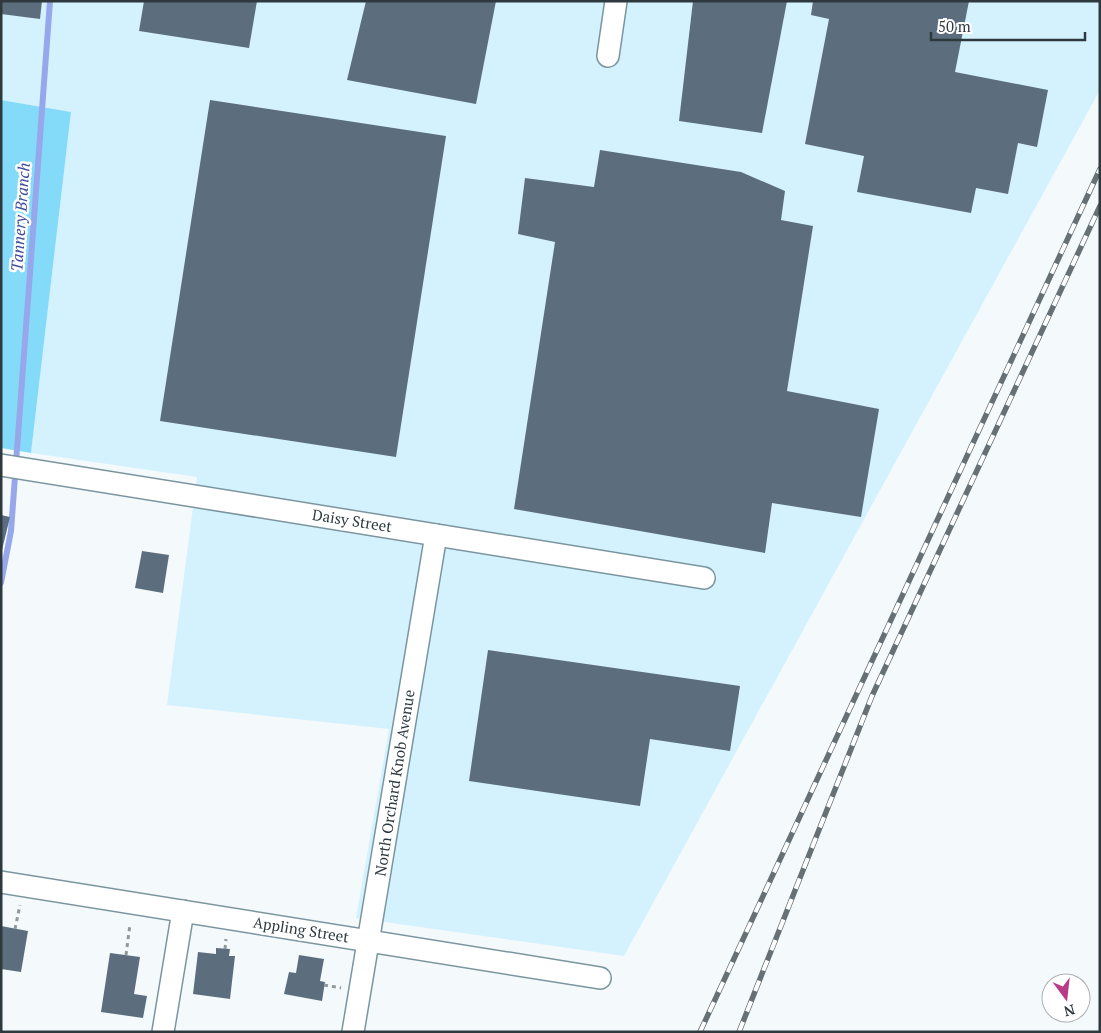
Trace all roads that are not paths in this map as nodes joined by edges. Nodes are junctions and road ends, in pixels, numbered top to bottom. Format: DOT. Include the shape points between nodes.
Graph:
graph roads {
  1 [pos="616,1"];
  2 [pos="608,56"];
  3 [pos="1,465"];
  4 [pos="436,535"];
  5 [pos="704,578"];
  6 [pos="1,882"];
  7 [pos="183,911"];
  8 [pos="369,941"];
  9 [pos="600,978"];
  10 [pos="163,1032"];
  11 [pos="353,1032"];
  1 -- 2 [label="street"];
  3 -- 4 [label="street, Daisy Street"];
  4 -- 5 [label="street, Daisy Street"];
  4 -- 8 [label="street, North Orchard Knob Avenue"];
  6 -- 7 [label="street, Appling Street"];
  7 -- 8 [label="street, Appling Street"];
  7 -- 10 [label="street"];
  8 -- 9 [label="street, Appling Street"];
  8 -- 11 [label="street, North Orchard Knob Avenue"];
}
